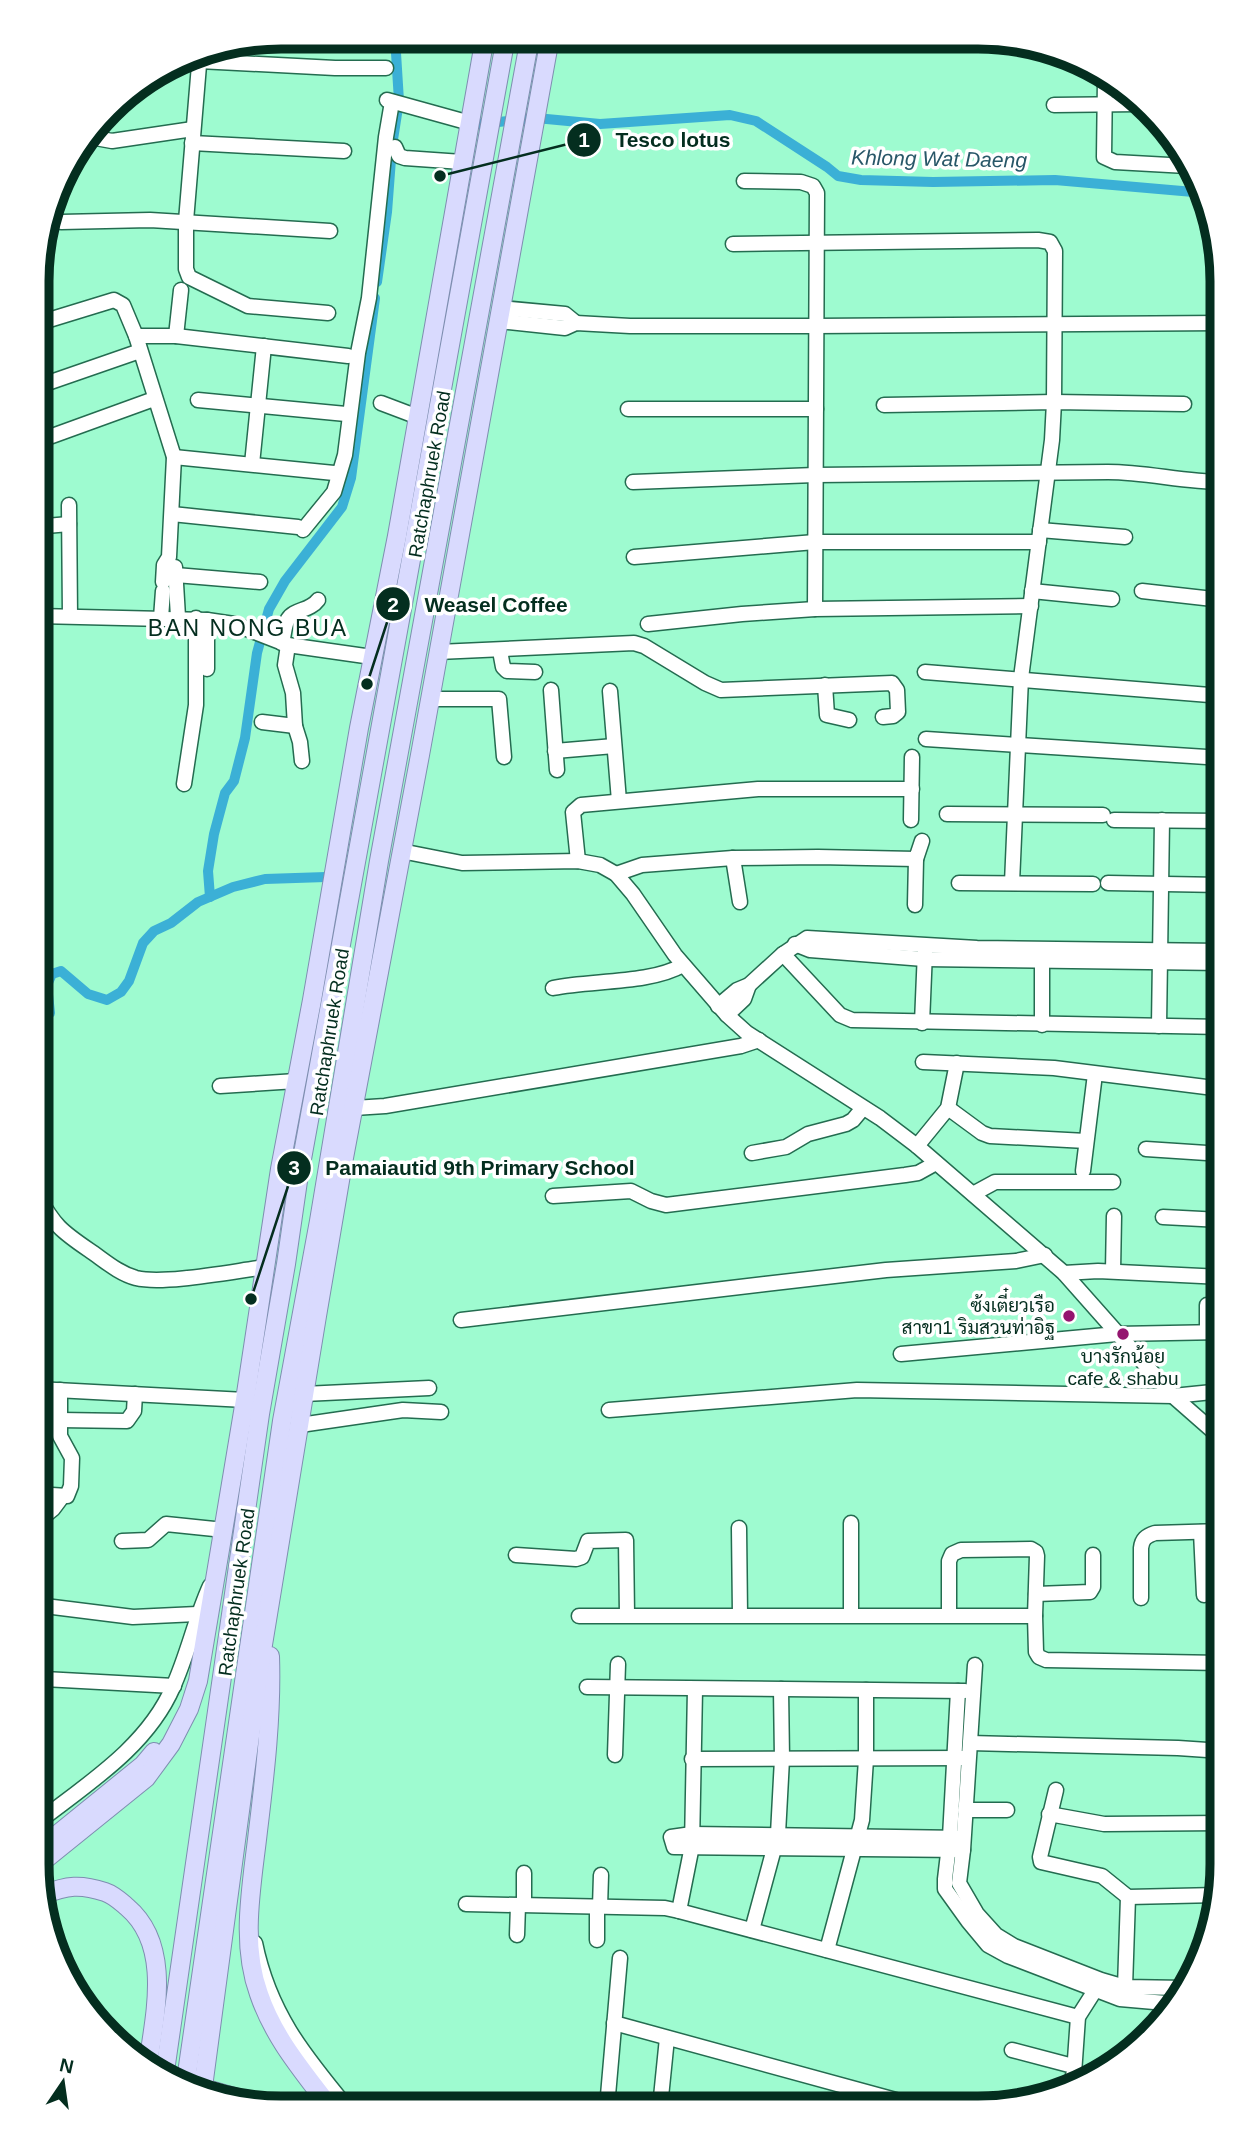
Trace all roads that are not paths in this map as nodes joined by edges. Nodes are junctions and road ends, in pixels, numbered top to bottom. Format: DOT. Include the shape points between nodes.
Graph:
graph roads {
  1 [pos="483,49"];
  2 [pos="504,49"];
  3 [pos="528,49"];
  4 [pos="548,49"];
  5 [pos="216,58"];
  6 [pos="198,64"];
  7 [pos="386,68"];
  8 [pos="1104,87"];
  9 [pos="1103,104"];
  10 [pos="1127,104"];
  11 [pos="1054,105"];
  12 [pos="470,123"];
  13 [pos="193,136"];
  14 [pos="99,139"];
  15 [pos="395,147"];
  16 [pos="344,151"];
  17 [pos="462,162"];
  18 [pos="1179,166"];
  19 [pos="744,181"];
  20 [pos="61,222"];
  21 [pos="186,222"];
  22 [pos="330,231"];
  23 [pos="816,243"];
  24 [pos="733,244"];
  25 [pos="181,290"];
  26 [pos="328,313"];
  27 [pos="500,315"];
  28 [pos="49,320"];
  29 [pos="454,322"];
  30 [pos="1055,323"];
  31 [pos="1210,323"];
  32 [pos="816,326"];
  33 [pos="477,335"];
  34 [pos="176,337"];
  35 [pos="138,344"];
  36 [pos="264,346"];
  37 [pos="348,356"];
  38 [pos="49,382"];
  39 [pos="154,399"];
  40 [pos="198,400"];
  41 [pos="1054,402"];
  42 [pos="381,403"];
  43 [pos="1184,404"];
  44 [pos="258,405"];
  45 [pos="884,405"];
  46 [pos="628,409"];
  47 [pos="816,409"];
  48 [pos="346,414"];
  49 [pos="417,425"];
  50 [pos="479,428"];
  51 [pos="52,436"];
  52 [pos="174,457"];
  53 [pos="253,464"];
  54 [pos="1047,472"];
  55 [pos="334,473"];
  56 [pos="815,475"];
  57 [pos="633,482"];
  58 [pos="1210,482"];
  59 [pos="68,505"];
  60 [pos="172,513"];
  61 [pos="69,524"];
  62 [pos="49,526"];
  63 [pos="1039,536"];
  64 [pos="1125,537"];
  65 [pos="815,542"];
  66 [pos="634,557"];
  67 [pos="167,581"];
  68 [pos="260,582"];
  69 [pos="1142,591"];
  70 [pos="1032,598"];
  71 [pos="1112,598"];
  72 [pos="1210,599"];
  73 [pos="318,600"];
  74 [pos="815,609"];
  75 [pos="49,616"];
  76 [pos="70,616"];
  77 [pos="178,617"];
  78 [pos="161,618"];
  79 [pos="202,619"];
  80 [pos="648,624"];
  81 [pos="281,643"];
  82 [pos="500,651"];
  83 [pos="438,652"];
  84 [pos="372,657"];
  85 [pos="207,669"];
  86 [pos="535,672"];
  87 [pos="925,672"];
  88 [pos="1021,678"];
  89 [pos="825,685"];
  90 [pos="551,690"];
  91 [pos="610,691"];
  92 [pos="1210,695"];
  93 [pos="430,699"];
  94 [pos="883,717"];
  95 [pos="849,720"];
  96 [pos="262,722"];
  97 [pos="295,726"];
  98 [pos="926,740"];
  99 [pos="1017,744"];
  100 [pos="614,747"];
  101 [pos="555,751"];
  102 [pos="504,757"];
  103 [pos="912,757"];
  104 [pos="1210,758"];
  105 [pos="302,761"];
  106 [pos="556,770"];
  107 [pos="184,784"];
  108 [pos="912,789"];
  109 [pos="619,801"];
  110 [pos="947,814"];
  111 [pos="1014,814"];
  112 [pos="911,820"];
  113 [pos="1163,820"];
  114 [pos="1210,821"];
  115 [pos="922,841"];
  116 [pos="401,852"];
  117 [pos="733,858"];
  118 [pos="916,859"];
  119 [pos="578,860"];
  120 [pos="616,874"];
  121 [pos="959,883"];
  122 [pos="1012,883"];
  123 [pos="1161,884"];
  124 [pos="1210,885"];
  125 [pos="740,902"];
  126 [pos="915,905"];
  127 [pos="925,952"];
  128 [pos="1210,952"];
  129 [pos="783,954"];
  130 [pos="1160,957"];
  131 [pos="1042,962"];
  132 [pos="1210,962"];
  133 [pos="683,965"];
  134 [pos="553,988"];
  135 [pos="722,1011"];
  136 [pos="922,1023"];
  137 [pos="1042,1025"];
  138 [pos="1159,1026"];
  139 [pos="1210,1027"];
  140 [pos="759,1040"];
  141 [pos="923,1062"];
  142 [pos="957,1063"];
  143 [pos="1095,1074"];
  144 [pos="296,1081"];
  145 [pos="220,1086"];
  146 [pos="1210,1088"];
  147 [pos="354,1108"];
  148 [pos="863,1108"];
  149 [pos="948,1108"];
  150 [pos="1086,1142"];
  151 [pos="917,1146"];
  152 [pos="1146,1149"];
  153 [pos="752,1153"];
  154 [pos="1210,1153"];
  155 [pos="343,1163"];
  156 [pos="936,1163"];
  157 [pos="1083,1171"];
  158 [pos="1113,1182"];
  159 [pos="279,1183"];
  160 [pos="973,1194"];
  161 [pos="553,1196"];
  162 [pos="49,1216"];
  163 [pos="1114,1216"];
  164 [pos="1163,1217"];
  165 [pos="1210,1219"];
  166 [pos="319,1221"];
  167 [pos="1045,1255"];
  168 [pos="286,1264"];
  169 [pos="266,1267"];
  170 [pos="1113,1272"];
  171 [pos="1064,1273"];
  172 [pos="1210,1276"];
  173 [pos="1207,1305"];
  174 [pos="1210,1317"];
  175 [pos="461,1320"];
  176 [pos="1210,1332"];
  177 [pos="1118,1334"];
  178 [pos="901,1354"];
  179 [pos="429,1388"];
  180 [pos="49,1390"];
  181 [pos="60,1390"];
  182 [pos="1210,1392"];
  183 [pos="135,1394"];
  184 [pos="304,1394"];
  185 [pos="1173,1396"];
  186 [pos="245,1401"];
  187 [pos="609,1410"];
  188 [pos="441,1412"];
  189 [pos="59,1420"];
  190 [pos="300,1425"];
  191 [pos="1210,1428"];
  192 [pos="49,1495"];
  193 [pos="62,1497"];
  194 [pos="49,1512"];
  195 [pos="851,1523"];
  196 [pos="739,1528"];
  197 [pos="224,1530"];
  198 [pos="1202,1532"];
  199 [pos="1210,1532"];
  200 [pos="122,1541"];
  201 [pos="516,1555"];
  202 [pos="1093,1555"];
  203 [pos="218,1566"];
  204 [pos="1036,1594"];
  205 [pos="1204,1595"];
  206 [pos="1141,1598"];
  207 [pos="49,1606"];
  208 [pos="197,1614"];
  209 [pos="269,1614"];
  210 [pos="627,1615"];
  211 [pos="740,1615"];
  212 [pos="851,1615"];
  213 [pos="949,1615"];
  214 [pos="579,1616"];
  215 [pos="1035,1616"];
  216 [pos="1210,1662"];
  217 [pos="618,1664"];
  218 [pos="975,1665"];
  219 [pos="49,1679"];
  220 [pos="174,1686"];
  221 [pos="587,1687"];
  222 [pos="618,1688"];
  223 [pos="695,1689"];
  224 [pos="781,1689"];
  225 [pos="866,1690"];
  226 [pos="958,1691"];
  227 [pos="974,1691"];
  228 [pos="189,1709"];
  229 [pos="1210,1750"];
  230 [pos="964,1753"];
  231 [pos="615,1755"];
  232 [pos="692,1759"];
  233 [pos="782,1759"];
  234 [pos="866,1759"];
  235 [pos="1056,1790"];
  236 [pos="965,1810"];
  237 [pos="1007,1810"];
  238 [pos="49,1813"];
  239 [pos="1049,1814"];
  240 [pos="1210,1823"];
  241 [pos="692,1840"];
  242 [pos="776,1840"];
  243 [pos="49,1841"];
  244 [pos="858,1841"];
  245 [pos="956,1843"];
  246 [pos="49,1856"];
  247 [pos="524,1873"];
  248 [pos="601,1875"];
  249 [pos="252,1885"];
  250 [pos="221,1891"];
  251 [pos="51,1892"];
  252 [pos="1208,1895"];
  253 [pos="1128,1897"];
  254 [pos="466,1904"];
  255 [pos="521,1905"];
  256 [pos="599,1907"];
  257 [pos="679,1911"];
  258 [pos="752,1930"];
  259 [pos="517,1935"];
  260 [pos="597,1940"];
  261 [pos="827,1950"];
  262 [pos="620,1958"];
  263 [pos="1098,1985"];
  264 [pos="1125,1987"];
  265 [pos="1174,1988"];
  266 [pos="1163,2003"];
  267 [pos="1079,2017"];
  268 [pos="614,2024"];
  269 [pos="667,2038"];
  270 [pos="1012,2050"];
  271 [pos="149,2054"];
  272 [pos="166,2065"];
  273 [pos="187,2076"];
  274 [pos="1072,2076"];
  275 [pos="1073,2076"];
  276 [pos="205,2083"];
  277 [pos="321,2096"];
  278 [pos="338,2096"];
  279 [pos="608,2096"];
  280 [pos="661,2096"];
  281 [pos="881,2096"];
  1 -- 12 [label="main road, Ratchaphruek Road"];
  2 -- 29 [label="main road, Ratchaphruek Road"];
  3 -- 33 [label="main road, Ratchaphruek Road"];
  4 -- 27 [label="main road, Ratchaphruek Road"];
  5 -- 7 [label="street"];
  6 -- 13 [label="street"];
  8 -- 9 [label="street"];
  9 -- 10 [label="street"];
  9 -- 11 [label="street"];
  9 -- 18 [label="street" via="1104,157 1115,162"];
  12 -- 17 [label="main road, Ratchaphruek Road"];
  12 -- 60 [label="street" via="394,103 345,456 334,492 301,529"];
  13 -- 14 [label="street"];
  13 -- 16 [label="street"];
  13 -- 21 [label="street"];
  15 -- 17 [label="street" via="405,158"];
  17 -- 49 [label="main road, Ratchaphruek Road"];
  19 -- 23 [label="street" via="813,186 817,193"];
  20 -- 21 [label="street"];
  21 -- 22 [label="street"];
  21 -- 26 [label="street" via="189,278 248,306"];
  23 -- 24 [label="street"];
  23 -- 30 [label="street" via="1045,240 1055,251"];
  23 -- 32 [label="street"];
  25 -- 34 [label="street"];
  27 -- 32 [label="street" via="565,314 576,323 630,326"];
  27 -- 50 [label="main road, Ratchaphruek Road"];
  28 -- 35 [label="street" via="114,300 123,305"];
  29 -- 49 [label="main road" via="441,347"];
  29 -- 168 [label="main road, Ratchaphruek Road" via="310,1108"];
  30 -- 31 [label="street"];
  30 -- 32 [label="street"];
  30 -- 41 [label="street"];
  32 -- 47 [label="street"];
  33 -- 50 [label="main road"];
  33 -- 166 [label="main road, Ratchaphruek Road" via="379,861"];
  34 -- 35 [label="street"];
  34 -- 36 [label="street"];
  35 -- 38 [label="street"];
  35 -- 39 [label="street"];
  36 -- 37 [label="street"];
  36 -- 44 [label="street"];
  39 -- 51 [label="street"];
  39 -- 52 [label="street"];
  40 -- 44 [label="street"];
  41 -- 43 [label="street"];
  41 -- 45 [label="street"];
  41 -- 54 [label="street"];
  42 -- 49 [label="street"];
  44 -- 48 [label="street"];
  44 -- 53 [label="street"];
  46 -- 47 [label="street"];
  47 -- 56 [label="street"];
  49 -- 84 [label="main road, Ratchaphruek Road"];
  50 -- 83 [label="main road, Ratchaphruek Road"];
  52 -- 53 [label="street"];
  52 -- 60 [label="street"];
  53 -- 55 [label="street"];
  54 -- 56 [label="street"];
  54 -- 58 [label="street" via="1133,472"];
  54 -- 63 [label="street"];
  56 -- 57 [label="street"];
  56 -- 65 [label="street"];
  59 -- 61 [label="street"];
  60 -- 67 [label="street" via="169,557 164,565"];
  61 -- 62 [label="street"];
  61 -- 76 [label="street"];
  63 -- 64 [label="street"];
  63 -- 65 [label="street"];
  63 -- 70 [label="street"];
  65 -- 66 [label="street"];
  65 -- 74 [label="street"];
  67 -- 68 [label="street"];
  67 -- 77 [label="street"];
  67 -- 78 [label="street"];
  69 -- 72 [label="street"];
  70 -- 71 [label="street"];
  70 -- 74 [label="street"];
  70 -- 88 [label="street"];
  73 -- 81 [label="street" via="288,619"];
  74 -- 80 [label="street"];
  75 -- 76 [label="street"];
  76 -- 78 [label="street"];
  77 -- 78 [label="street"];
  77 -- 79 [label="street"];
  79 -- 81 [label="street" via="246,628"];
  79 -- 85 [label="street"];
  79 -- 107 [label="street"];
  81 -- 84 [label="street"];
  81 -- 97 [label="street" via="293,693"];
  82 -- 83 [label="street"];
  82 -- 86 [label="street" via="507,671"];
  82 -- 89 [label="street" via="634,643 721,690"];
  83 -- 93 [label="main road, Ratchaphruek Road"];
  84 -- 144 [label="main road, Ratchaphruek Road"];
  87 -- 88 [label="street"];
  88 -- 92 [label="street"];
  88 -- 99 [label="street"];
  89 -- 94 [label="street" via="895,685 898,712"];
  89 -- 95 [label="street" via="827,715"];
  90 -- 101 [label="street"];
  91 -- 100 [label="street"];
  93 -- 102 [label="street" via="499,699"];
  93 -- 116 [label="main road, Ratchaphruek Road"];
  96 -- 97 [label="street"];
  97 -- 105 [label="street"];
  98 -- 99 [label="street"];
  99 -- 104 [label="street"];
  99 -- 111 [label="street"];
  100 -- 101 [label="street"];
  100 -- 109 [label="street"];
  101 -- 106 [label="street"];
  103 -- 108 [label="street"];
  108 -- 109 [label="street" via="758,789"];
  108 -- 112 [label="street"];
  109 -- 119 [label="street" via="573,812"];
  110 -- 111 [label="street"];
  111 -- 113 [label="street"];
  111 -- 122 [label="street"];
  113 -- 114 [label="street"];
  113 -- 123 [label="street"];
  115 -- 118 [label="street"];
  116 -- 119 [label="street" via="462,863"];
  116 -- 147 [label="main road, Ratchaphruek Road"];
  117 -- 118 [label="street"];
  117 -- 120 [label="street" via="642,865"];
  117 -- 125 [label="street"];
  118 -- 126 [label="street"];
  119 -- 120 [label="street"];
  120 -- 133 [label="street"];
  121 -- 122 [label="street"];
  122 -- 123 [label="street"];
  123 -- 124 [label="street"];
  123 -- 130 [label="street"];
  127 -- 129 [label="street" via="807,938"];
  127 -- 130 [label="street"];
  127 -- 131 [label="street"];
  127 -- 136 [label="street"];
  128 -- 130 [label="street"];
  129 -- 135 [label="street" via="750,985 744,999"];
  129 -- 136 [label="street" via="845,1018"];
  130 -- 131 [label="street"];
  130 -- 132 [label="street"];
  130 -- 138 [label="street"];
  131 -- 137 [label="street"];
  133 -- 134 [label="street" via="663,974"];
  133 -- 135 [label="street"];
  135 -- 140 [label="street"];
  136 -- 137 [label="street"];
  137 -- 138 [label="street"];
  138 -- 139 [label="street"];
  140 -- 147 [label="street"];
  140 -- 148 [label="street"];
  141 -- 142 [label="street"];
  142 -- 143 [label="street"];
  142 -- 149 [label="street"];
  143 -- 146 [label="street"];
  143 -- 150 [label="street"];
  144 -- 145 [label="street"];
  144 -- 159 [label="main road, Ratchaphruek Road"];
  147 -- 155 [label="main road, Ratchaphruek Road"];
  148 -- 151 [label="street"];
  148 -- 153 [label="street" via="846,1124 808,1134 786,1147"];
  149 -- 150 [label="street" via="990,1136"];
  149 -- 151 [label="street"];
  150 -- 157 [label="street"];
  151 -- 156 [label="street"];
  152 -- 154 [label="street"];
  155 -- 166 [label="main road"];
  155 -- 184 [label="main road"];
  156 -- 160 [label="street"];
  156 -- 161 [label="street" via="918,1173 666,1205 631,1191"];
  158 -- 160 [label="street" via="995,1182"];
  159 -- 168 [label="main road"];
  159 -- 169 [label="main road"];
  160 -- 167 [label="street"];
  162 -- 169 [label="street" via="60,1230 107,1264 135,1278 154,1280"];
  163 -- 170 [label="street"];
  164 -- 165 [label="street"];
  166 -- 250 [label="main road, Ratchaphruek Road" via="282,1421"];
  167 -- 171 [label="street"];
  167 -- 175 [label="street"];
  168 -- 272 [label="main road, Ratchaphruek Road"];
  169 -- 186 [label="main road"];
  170 -- 171 [label="street"];
  170 -- 172 [label="street"];
  171 -- 177 [label="street"];
  173 -- 174 [label="street"];
  176 -- 177 [label="street"];
  177 -- 178 [label="street"];
  177 -- 185 [label="street"];
  179 -- 184 [label="street"];
  180 -- 181 [label="street"];
  181 -- 183 [label="street"];
  181 -- 189 [label="street"];
  182 -- 185 [label="street"];
  183 -- 186 [label="street"];
  183 -- 189 [label="street" via="134,1411 127,1421"];
  184 -- 190 [label="main road"];
  185 -- 187 [label="street" via="857,1390"];
  185 -- 191 [label="street"];
  186 -- 197 [label="main road"];
  188 -- 190 [label="street" via="403,1410"];
  189 -- 193 [label="street" via="60,1436 72,1458 70,1492"];
  190 -- 209 [label="main road"];
  192 -- 193 [label="street"];
  193 -- 194 [label="street"];
  195 -- 212 [label="street"];
  196 -- 211 [label="street"];
  197 -- 200 [label="street" via="166,1524 148,1540"];
  197 -- 203 [label="main road"];
  198 -- 199 [label="street"];
  198 -- 205 [label="street"];
  198 -- 206 [label="street" via="1147,1535 1141,1548"];
  201 -- 210 [label="street" via="576,1559 582,1557 589,1541 626,1540"];
  202 -- 204 [label="street" via="1090,1592"];
  203 -- 208 [label="street"];
  203 -- 228 [label="main road"];
  204 -- 213 [label="street" via="1036,1552 1031,1549 961,1550 949,1561"];
  204 -- 215 [label="street"];
  207 -- 208 [label="street" via="133,1617"];
  208 -- 220 [label="street"];
  209 -- 249 [label="main road" via="270,1686"];
  209 -- 250 [label="main road"];
  210 -- 211 [label="street"];
  210 -- 214 [label="street"];
  211 -- 212 [label="street"];
  212 -- 213 [label="street"];
  213 -- 215 [label="street"];
  215 -- 216 [label="street" via="1036,1652 1046,1660"];
  217 -- 222 [label="street"];
  218 -- 227 [label="street"];
  219 -- 220 [label="street"];
  220 -- 238 [label="street" via="133,1746"];
  221 -- 222 [label="street"];
  222 -- 223 [label="street"];
  222 -- 231 [label="street"];
  223 -- 224 [label="street"];
  223 -- 232 [label="street"];
  224 -- 225 [label="street"];
  224 -- 233 [label="street"];
  225 -- 226 [label="street"];
  225 -- 234 [label="street"];
  226 -- 227 [label="street"];
  226 -- 230 [label="street"];
  227 -- 230 [label="street"];
  228 -- 243 [label="main road" via="143,1765"];
  228 -- 246 [label="main road" via="146,1778"];
  229 -- 230 [label="street"];
  230 -- 234 [label="street"];
  230 -- 236 [label="street"];
  230 -- 245 [label="street"];
  232 -- 233 [label="street"];
  232 -- 241 [label="street"];
  233 -- 234 [label="street"];
  233 -- 242 [label="street"];
  234 -- 244 [label="street"];
  235 -- 239 [label="street"];
  236 -- 237 [label="street"];
  236 -- 245 [label="street"];
  239 -- 240 [label="street" via="1104,1824"];
  239 -- 253 [label="street" via="1041,1862 1102,1876"];
  241 -- 242 [label="street"];
  241 -- 257 [label="street"];
  242 -- 244 [label="street"];
  242 -- 258 [label="street"];
  244 -- 245 [label="street"];
  244 -- 261 [label="street"];
  245 -- 263 [label="street" via="945,1889 988,1945 1008,1956"];
  247 -- 255 [label="street"];
  248 -- 256 [label="street"];
  249 -- 277 [label="main road" via="248,1937 258,1993 285,2049"];
  249 -- 278 [label="street" via="256,1945 269,1992 295,2042"];
  250 -- 273 [label="main road, Ratchaphruek Road"];
  250 -- 276 [label="main road"];
  251 -- 271 [label="main road" via="88,1887 113,1895 144,1924 157,1980"];
  252 -- 253 [label="street"];
  253 -- 264 [label="street"];
  254 -- 255 [label="street"];
  255 -- 256 [label="street"];
  255 -- 259 [label="street"];
  256 -- 257 [label="street"];
  256 -- 260 [label="street"];
  257 -- 258 [label="street"];
  258 -- 261 [label="street"];
  261 -- 267 [label="street"];
  262 -- 268 [label="street"];
  263 -- 264 [label="street"];
  263 -- 266 [label="street" via="1120,1999"];
  263 -- 267 [label="street"];
  264 -- 265 [label="street"];
  267 -- 275 [label="street"];
  268 -- 269 [label="street"];
  268 -- 279 [label="street"];
  269 -- 280 [label="street"];
  269 -- 281 [label="street"];
  270 -- 274 [label="street"];
}
